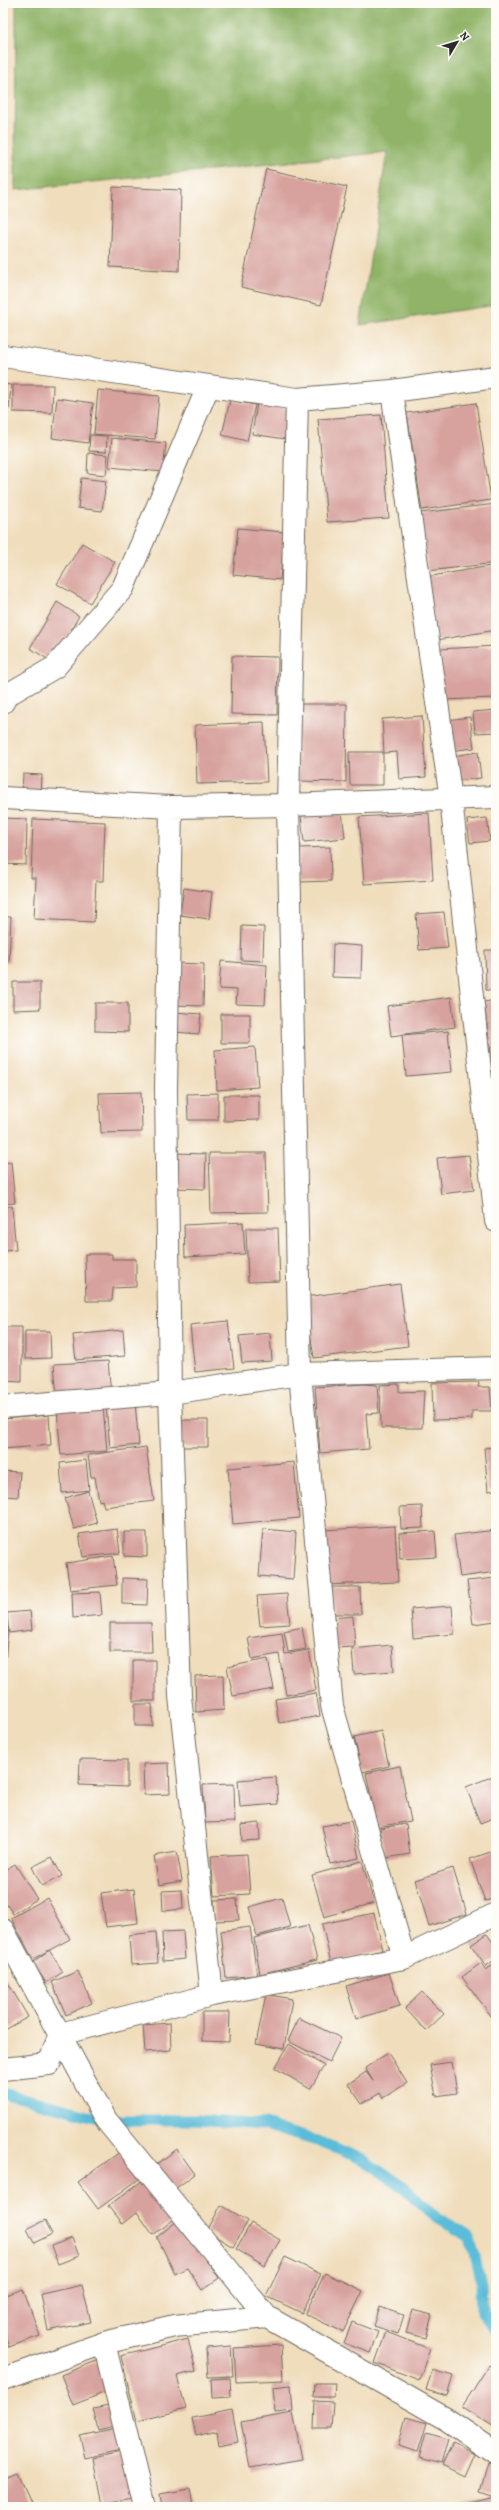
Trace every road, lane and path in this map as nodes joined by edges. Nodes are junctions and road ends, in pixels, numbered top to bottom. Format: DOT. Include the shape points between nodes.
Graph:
graph roads {
  1 [pos="3,356"];
  2 [pos="496,377"];
  3 [pos="208,387"];
  4 [pos="392,391"];
  5 [pos="297,399"];
  6 [pos="4,697"];
  7 [pos="496,797"];
  8 [pos="3,798"];
  9 [pos="451,799"];
  10 [pos="288,806"];
  11 [pos="171,807"];
  12 [pos="496,1221"];
  13 [pos="496,1368"];
  14 [pos="300,1374"];
  15 [pos="170,1393"];
  16 [pos="3,1407"];
  17 [pos="496,1914"];
  18 [pos="3,1930"];
  19 [pos="404,1958"];
  20 [pos="212,1995"];
  21 [pos="60,2034"];
  22 [pos="3,2069"];
  23 [pos="266,2317"];
  24 [pos="104,2343"];
  25 [pos="3,2379"];
  26 [pos="496,2453"];
  27 [pos="144,2507"];
  1 -- 3 [label="street"];
  2 -- 4 [label="street"];
  3 -- 5 [label="street"];
  3 -- 6 [label="street" via="123,588 55,667"];
  4 -- 5 [label="street"];
  4 -- 9 [label="street"];
  5 -- 10 [label="street"];
  7 -- 9 [label="street"];
  8 -- 11 [label="street"];
  9 -- 10 [label="street"];
  9 -- 12 [label="street"];
  10 -- 11 [label="street"];
  10 -- 14 [label="street"];
  11 -- 15 [label="street" via="166,1089"];
  13 -- 14 [label="street"];
  14 -- 15 [label="street"];
  14 -- 19 [label="street" via="332,1706"];
  15 -- 16 [label="street"];
  15 -- 20 [label="street" via="180,1696"];
  17 -- 19 [label="street"];
  18 -- 21 [label="street"];
  19 -- 20 [label="street"];
  20 -- 21 [label="street"];
  21 -- 22 [label="street" via="50,2064"];
  21 -- 23 [label="street" via="106,2120"];
  23 -- 24 [label="street" via="174,2326"];
  23 -- 26 [label="street" via="446,2419"];
  24 -- 25 [label="street"];
  24 -- 27 [label="street"];
}
